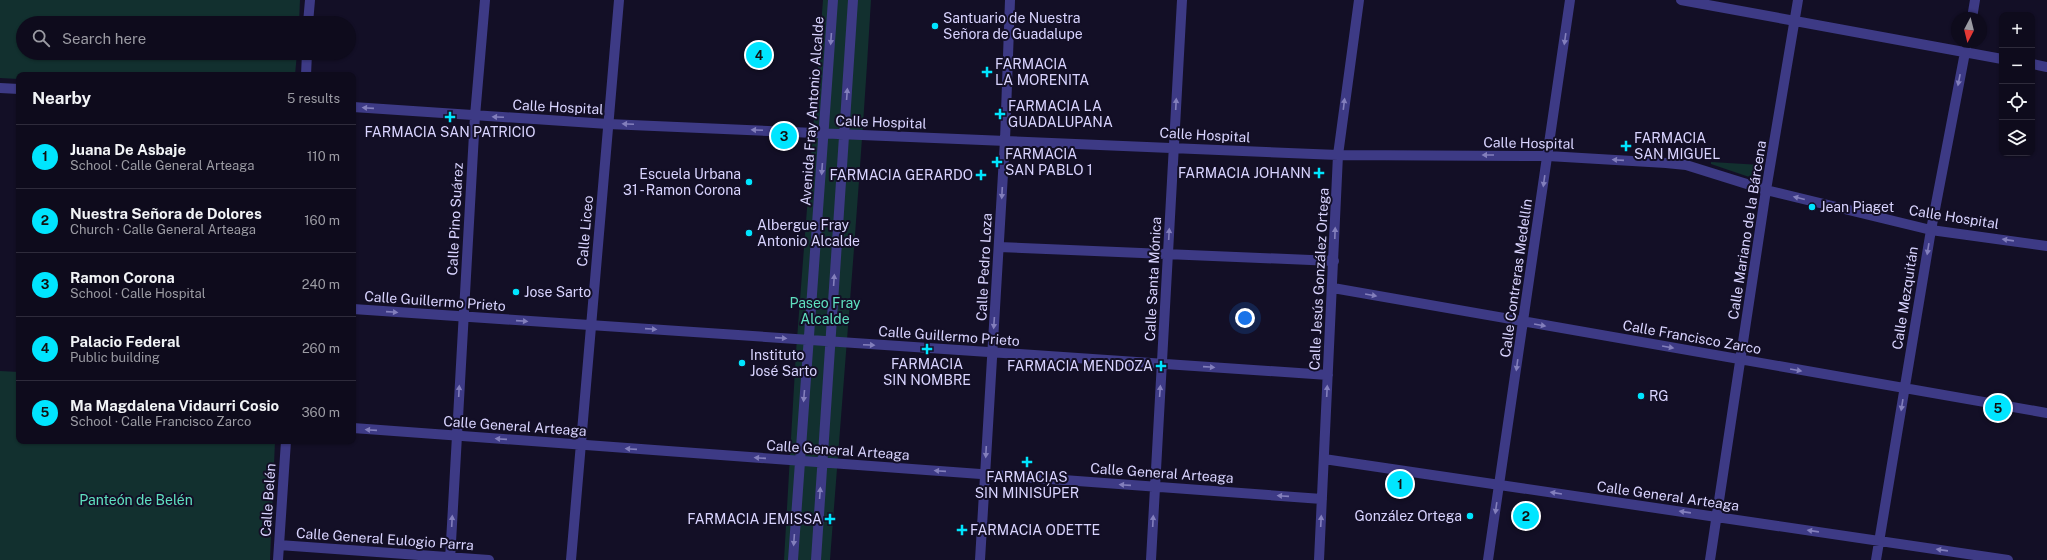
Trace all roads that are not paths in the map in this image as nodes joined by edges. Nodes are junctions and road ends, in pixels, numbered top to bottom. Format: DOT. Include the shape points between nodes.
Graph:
graph roads {
  1 [pos="310,0"];
  2 [pos="485,0"];
  3 [pos="619,0"];
  4 [pos="833,0"];
  5 [pos="853,0"];
  6 [pos="1010,0"];
  7 [pos="1182,0"];
  8 [pos="1359,0"];
  9 [pos="1570,0"];
  10 [pos="1681,0"];
  11 [pos="1798,0"];
  12 [pos="1975,0"];
  13 [pos="1973,12"];
  14 [pos="309,16"];
  15 [pos="1795,21"];
  16 [pos="1951,45"];
  17 [pos="1966,48"];
  18 [pos="1969,48"];
  19 [pos="1999,58"];
  20 [pos="307,60"];
  21 [pos="2035,65"];
  22 [pos="2047,67"];
  23 [pos="306,72"];
  24 [pos="0,88"];
  25 [pos="16,89"];
  26 [pos="356,107"];
  27 [pos="475,116"];
  28 [pos="608,124"];
  29 [pos="824,133"];
  30 [pos="844,134"];
  31 [pos="1005,140"];
  32 [pos="1174,148"];
  33 [pos="1338,155"];
  34 [pos="1548,156"];
  35 [pos="1766,190"];
  36 [pos="1931,230"];
  37 [pos="2047,246"];
  38 [pos="999,247"];
  39 [pos="1168,254"];
  40 [pos="1334,261"];
  41 [pos="1333,288"];
  42 [pos="356,309"];
  43 [pos="464,317"];
  44 [pos="1524,322"];
  45 [pos="590,325"];
  46 [pos="809,340"];
  47 [pos="830,342"];
  48 [pos="992,352"];
  49 [pos="1740,360"];
  50 [pos="1162,364"];
  51 [pos="1328,375"];
  52 [pos="1904,389"];
  53 [pos="2047,413"];
  54 [pos="356,428"];
  55 [pos="457,436"];
  56 [pos="286,444"];
  57 [pos="580,445"];
  58 [pos="1324,459"];
  59 [pos="799,461"];
  60 [pos="822,463"];
  61 [pos="985,475"];
  62 [pos="1500,485"];
  63 [pos="1155,487"];
  64 [pos="1322,499"];
  65 [pos="1716,517"];
  66 [pos="1879,541"];
  67 [pos="279,545"];
  68 [pos="450,559"];
  69 [pos="278,560"];
  70 [pos="489,560"];
  71 [pos="571,560"];
  72 [pos="793,560"];
  73 [pos="816,560"];
  74 [pos="980,560"];
  75 [pos="1151,560"];
  76 [pos="1319,560"];
  77 [pos="1488,560"];
  78 [pos="1710,560"];
  79 [pos="1876,560"];
  80 [pos="2008,560"];
  1 -- 14 [label="street"];
  2 -- 27 [label="street, Calle Pino Suárez"];
  3 -- 28 [label="street, Calle Liceo"];
  4 -- 29 [label="street, Avenida Fray Antonio Alcalde, one-way"];
  30 -- 5 [label="street, one-way"];
  6 -- 31 [label="street, Calle Pedro Loza"];
  32 -- 7 [label="street, Calle Santa Mónica, one-way"];
  33 -- 8 [label="street, Calle Jesús González Ortega, one-way"];
  9 -- 34 [label="street, Calle Contreras Medellín, one-way"];
  10 -- 15 [label="street"];
  11 -- 15 [label="street, Calle Mariano de la Bárcena"];
  12 -- 13 [label="street"];
  15 -- 16 [label="street"];
  15 -- 35 [label="street, Calle Mariano de la Bárcena"];
  17 -- 36 [label="street, Calle Mezquitán, one-way"];
  18 -- 19 [label="street"];
  20 -- 23 [label="street"];
  21 -- 22 [label="street"];
  24 -- 25 [label="street"];
  27 -- 26 [label="street, Calle Hospital, one-way"];
  28 -- 27 [label="street, Calle Hospital, one-way"];
  27 -- 43 [label="street, Calle Pino Suárez"];
  29 -- 28 [label="street, Calle Hospital, one-way"];
  28 -- 45 [label="street, Calle Liceo"];
  29 -- 30 [label="street, Calle Hospital"];
  29 -- 46 [label="street, Avenida Fray Antonio Alcalde, one-way"];
  30 -- 31 [label="street, Calle Hospital"];
  47 -- 30 [label="street, one-way"];
  31 -- 32 [label="street, Calle Hospital"];
  31 -- 38 [label="street, Calle Pedro Loza, one-way"];
  32 -- 33 [label="street, Calle Hospital"];
  39 -- 32 [label="street, Calle Santa Mónica, one-way"];
  34 -- 33 [label="street, Calle Hospital, one-way"];
  40 -- 33 [label="street, Calle Jesús González Ortega, one-way"];
  35 -- 34 [label="street, Calle Hospital, one-way" via="1686,165"];
  34 -- 44 [label="street, Calle Contreras Medellín, one-way"];
  36 -- 35 [label="street, Calle Hospital, one-way"];
  35 -- 49 [label="street, Calle Mariano de la Bárcena"];
  37 -- 36 [label="street, Calle Hospital, one-way"];
  36 -- 52 [label="street, Calle Mezquitán, one-way"];
  38 -- 39 [label="street"];
  38 -- 48 [label="street, Calle Pedro Loza, one-way"];
  39 -- 40 [label="street"];
  39 -- 50 [label="street, Calle Santa Mónica"];
  40 -- 41 [label="street, Calle Jesús González Ortega"];
  41 -- 44 [label="street, Calle Francisco Zarco, one-way"];
  41 -- 51 [label="street, Calle Jesús González Ortega"];
  42 -- 43 [label="street, Calle Guillermo Prieto, one-way"];
  43 -- 45 [label="street, Calle Guillermo Prieto, one-way"];
  55 -- 43 [label="street, Calle Pino Suárez, one-way"];
  44 -- 49 [label="street, Calle Francisco Zarco, one-way"];
  44 -- 62 [label="street, Calle Contreras Medellín, one-way"];
  45 -- 46 [label="street, Calle Guillermo Prieto, one-way"];
  45 -- 57 [label="street, Calle Liceo"];
  46 -- 47 [label="street, Calle Guillermo Prieto"];
  46 -- 59 [label="street, Avenida Fray Antonio Alcalde, one-way"];
  47 -- 48 [label="street, Calle Guillermo Prieto, one-way"];
  47 -- 60 [label="street"];
  48 -- 50 [label="street, Calle Guillermo Prieto"];
  48 -- 61 [label="street, Calle Pedro Loza, one-way"];
  49 -- 52 [label="street, Calle Francisco Zarco, one-way"];
  49 -- 65 [label="street, Calle Mariano de la Bárcena"];
  50 -- 51 [label="street, Calle Guillermo Prieto, one-way"];
  63 -- 50 [label="street, Calle Santa Mónica, one-way"];
  58 -- 51 [label="street, Calle Jesús González Ortega, one-way"];
  52 -- 53 [label="street, Calle Francisco Zarco"];
  52 -- 66 [label="street, Calle Mezquitán, one-way"];
  55 -- 54 [label="street, Calle General Arteaga, one-way"];
  57 -- 55 [label="street, Calle General Arteaga, one-way"];
  68 -- 55 [label="street, Calle Pino Suárez, one-way"];
  56 -- 67 [label="street, Calle Belén"];
  59 -- 57 [label="street, Calle General Arteaga, one-way"];
  57 -- 71 [label="street, Calle Liceo"];
  58 -- 62 [label="street, Calle General Arteaga"];
  58 -- 64 [label="street, Calle Jesús González Ortega"];
  59 -- 60 [label="street, Calle General Arteaga"];
  59 -- 72 [label="street, Avenida Fray Antonio Alcalde, one-way"];
  61 -- 60 [label="street, Calle General Arteaga, one-way"];
  73 -- 60 [label="street, one-way"];
  63 -- 61 [label="street, Calle General Arteaga, one-way"];
  61 -- 74 [label="street, Calle Pedro Loza"];
  65 -- 62 [label="street, Calle General Arteaga, one-way"];
  62 -- 77 [label="street, Calle Contreras Medellín, one-way"];
  64 -- 63 [label="street, Calle General Arteaga, one-way"];
  75 -- 63 [label="street, Calle Santa Mónica, one-way"];
  76 -- 64 [label="street, Calle Jesús González Ortega, one-way"];
  66 -- 65 [label="street, Calle General Arteaga, one-way"];
  65 -- 78 [label="street, Calle Mariano de la Bárcena"];
  66 -- 79 [label="street, Calle Mezquitán"];
  80 -- 66 [label="street, Calle General Arteaga, one-way"];
  67 -- 68 [label="street, Calle General Eulogio Parra"];
  67 -- 69 [label="street, Calle Belén"];
  68 -- 70 [label="street, Calle General Eulogio Parra"];
}
